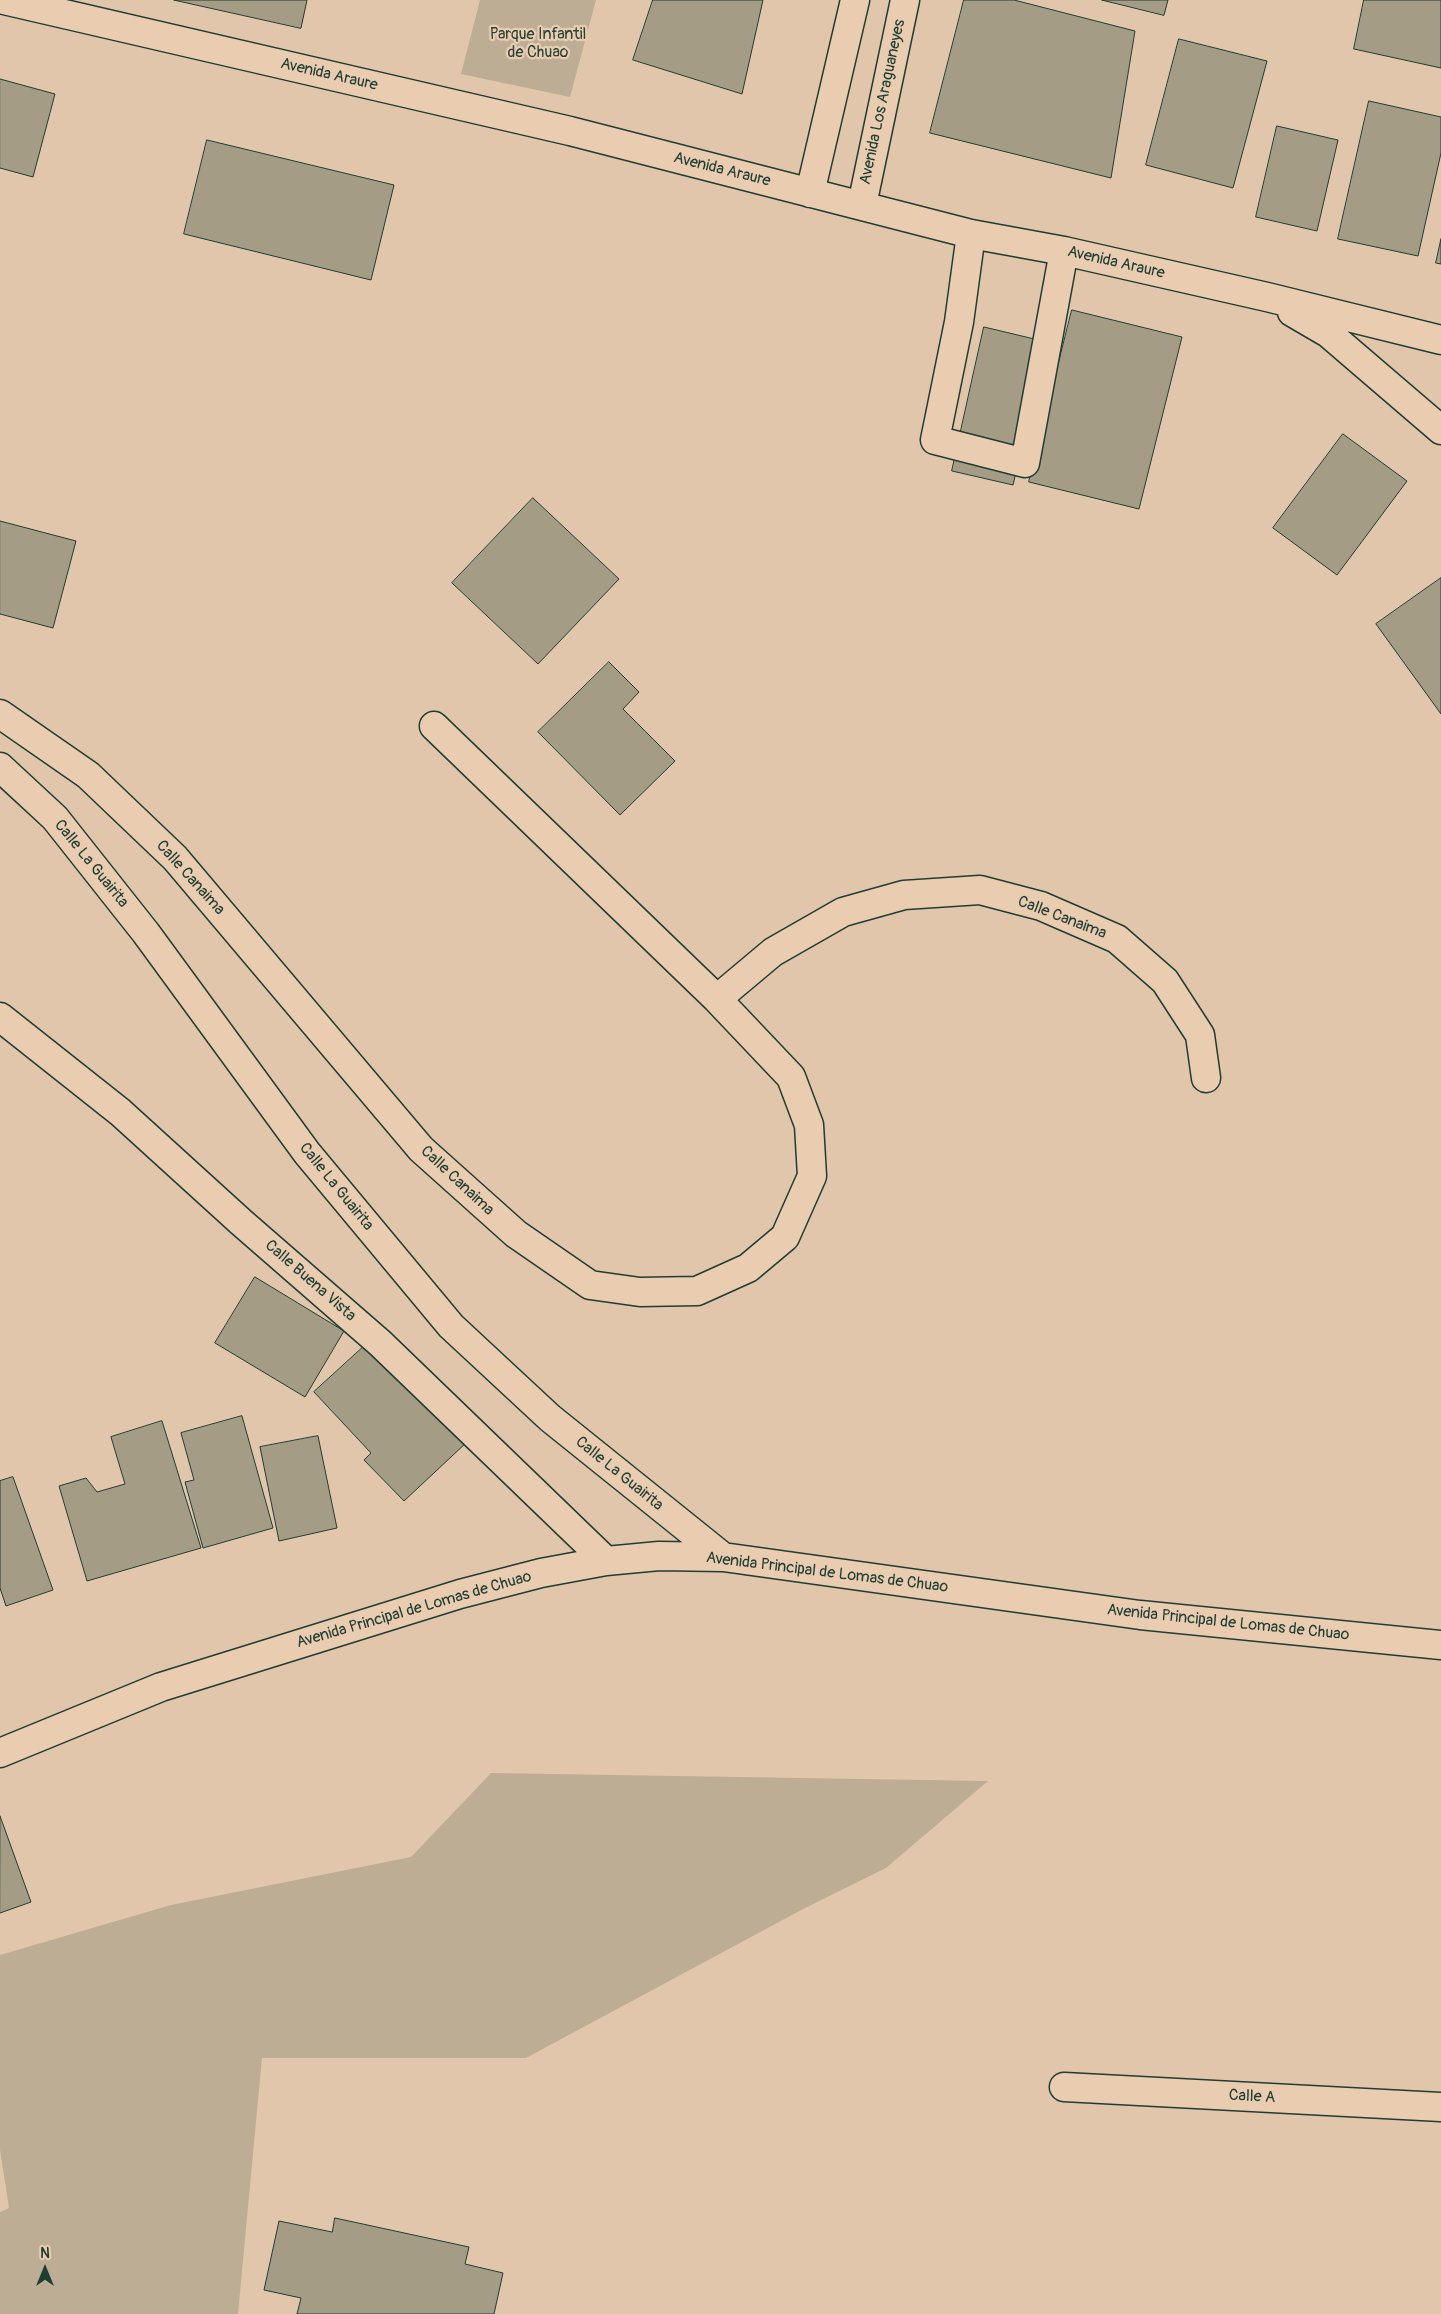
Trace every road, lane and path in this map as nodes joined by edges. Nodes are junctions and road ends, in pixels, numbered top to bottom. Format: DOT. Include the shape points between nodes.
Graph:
graph roads {
  1 [pos="4,0"];
  2 [pos="855,0"];
  3 [pos="905,0"];
  4 [pos="810,192"];
  5 [pos="862,205"];
  6 [pos="971,234"];
  7 [pos="1064,251"];
  8 [pos="1267,296"];
  9 [pos="1441,340"];
  10 [pos="1441,430"];
  11 [pos="0,714"];
  12 [pos="434,726"];
  13 [pos="0,767"];
  14 [pos="717,999"];
  15 [pos="0,1017"];
  16 [pos="1206,1078"];
  17 [pos="723,1557"];
  18 [pos="606,1561"];
  19 [pos="1441,1645"];
  20 [pos="0,1753"];
  21 [pos="1064,2087"];
  22 [pos="1441,2107"];
  1 -- 4 [label="street, Avenida Araure" via="570,131"];
  2 -- 4 [label="street"];
  3 -- 5 [label="street, Avenida Los Araguaneyes"];
  4 -- 5 [label="street, Avenida Araure"];
  5 -- 6 [label="street, Avenida Araure"];
  6 -- 7 [label="street, Avenida Araure"];
  6 -- 7 [label="street" via="959,322 935,440 1025,463"];
  7 -- 8 [label="street, Avenida Araure"];
  8 -- 9 [label="street, Avenida Araure"];
  8 -- 10 [label="street" via="1328,333"];
  11 -- 14 [label="street, Calle Canaima" via="88,775 175,858 421,1149 516,1234 590,1285 640,1292 697,1291 748,1268 785,1237 789,1228 812,1176 809,1125 791,1077"];
  12 -- 14 [label="street, Calle Canaima"];
  13 -- 17 [label="street, Calle La Guairita" via="54,818 146,933 307,1153 451,1326 550,1418"];
  14 -- 16 [label="street, Calle Canaima" via="773,952 843,912 904,895 980,890 1041,906 1117,939 1165,981 1200,1035"];
  15 -- 18 [label="street, Calle Buena Vista" via="120,1112 380,1343"];
  17 -- 18 [label="street, Avenida Principal de Lomas de Chuao" via="659,1556"];
  17 -- 19 [label="street, Avenida Principal de Lomas de Chuao" via="1140,1615"];
  18 -- 20 [label="street, Avenida Principal de Lomas de Chuao" via="540,1573 460,1594 161,1687"];
  21 -- 22 [label="street, Calle A"];
}
